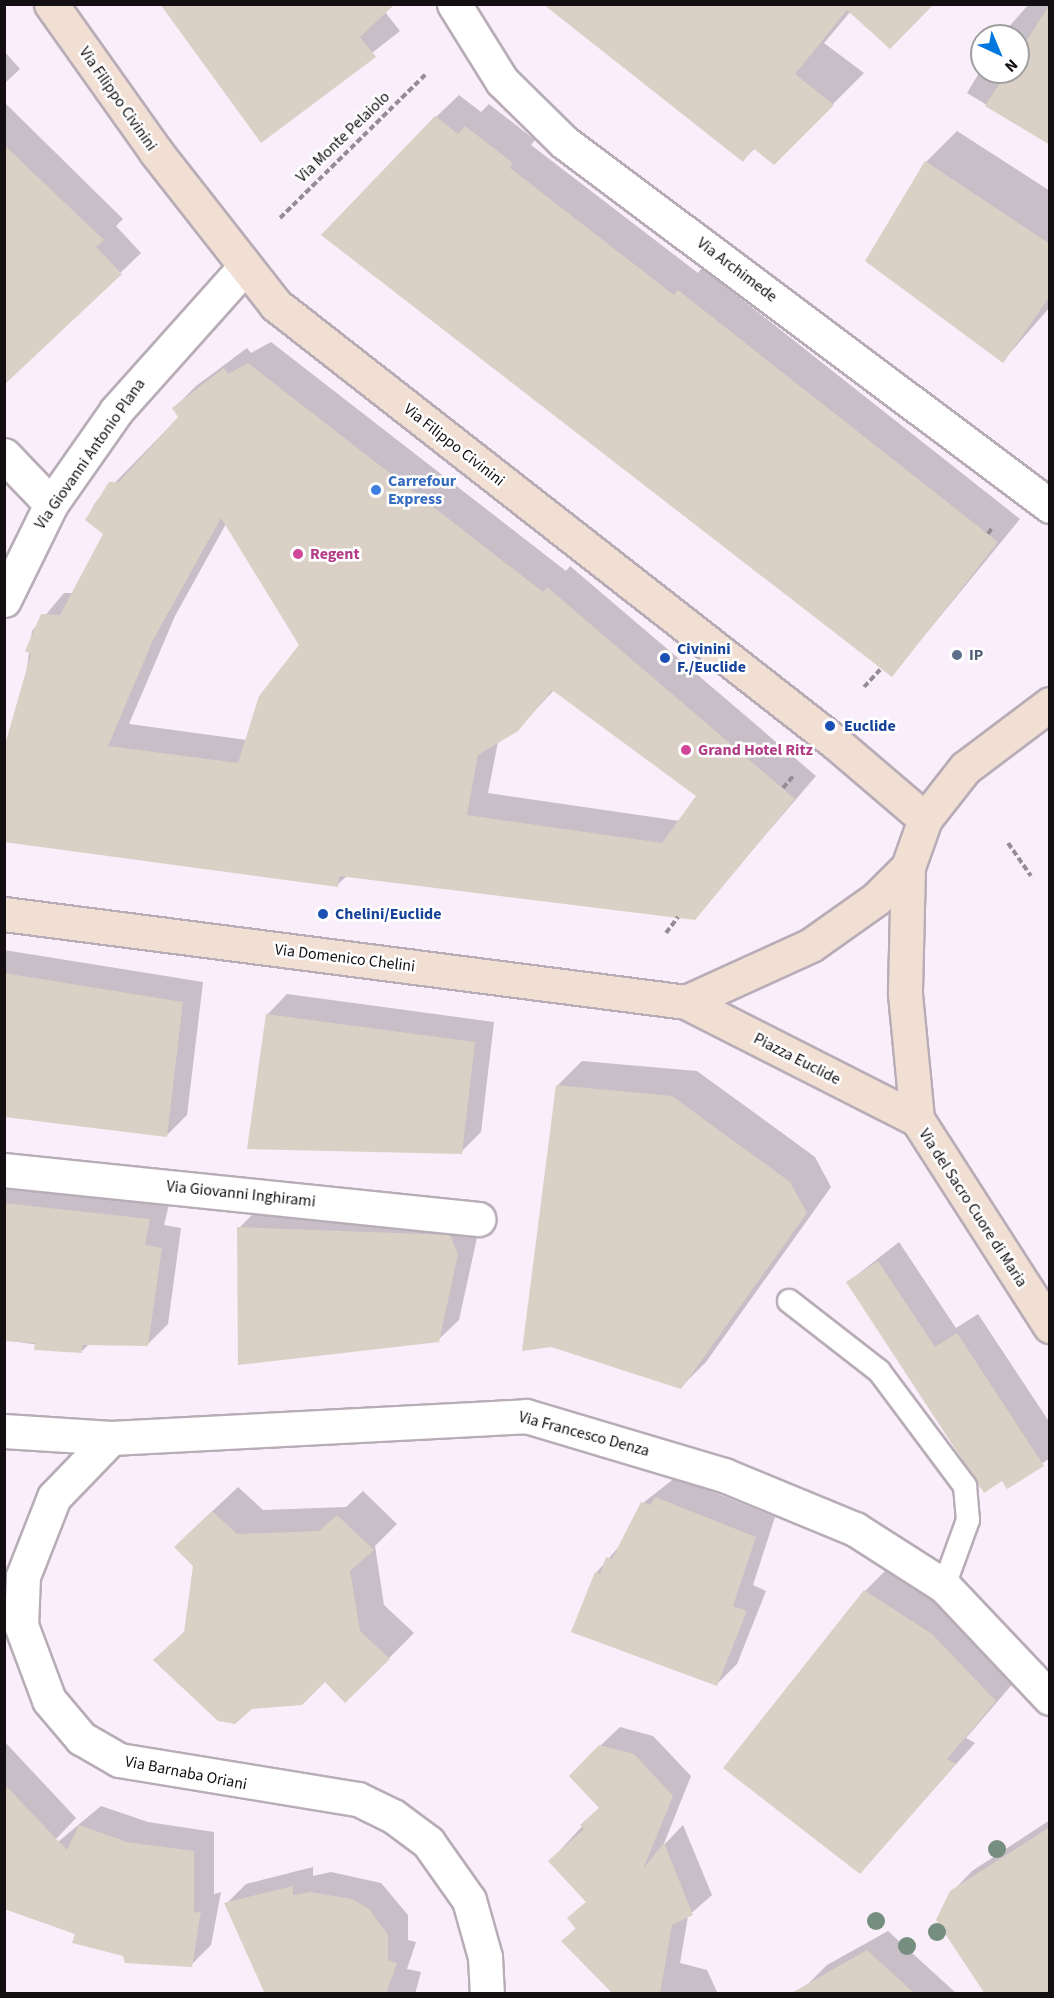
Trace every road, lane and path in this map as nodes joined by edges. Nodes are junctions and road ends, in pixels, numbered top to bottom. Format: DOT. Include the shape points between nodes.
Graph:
graph roads {
  1 [pos="51,4"];
  2 [pos="454,4"];
  3 [pos="425,75"];
  4 [pos="280,218"];
  5 [pos="244,268"];
  6 [pos="4,455"];
  7 [pos="51,504"];
  8 [pos="1050,506"];
  9 [pos="992,528"];
  10 [pos="988,534"];
  11 [pos="4,600"];
  12 [pos="881,669"];
  13 [pos="864,687"];
  14 [pos="1050,704"];
  15 [pos="794,775"];
  16 [pos="783,788"];
  17 [pos="925,819"];
  18 [pos="1008,843"];
  19 [pos="908,867"];
  20 [pos="1031,876"];
  21 [pos="4,915"];
  22 [pos="678,917"];
  23 [pos="666,933"];
  24 [pos="686,1002"];
  25 [pos="917,1119"];
  26 [pos="4,1170"];
  27 [pos="478,1219"];
  28 [pos="789,1301"];
  29 [pos="1050,1326"];
  30 [pos="4,1431"];
  31 [pos="111,1438"];
  32 [pos="944,1586"];
  33 [pos="1050,1698"];
  34 [pos="487,1994"];
  1 -- 5 [label="street, Via Filippo Civinini"];
  2 -- 8 [label="street, Via Archimede" via="502,81 564,142"];
  3 -- 4 [label="path, Via Monte Pelaiolo"];
  5 -- 7 [label="street, Via Giovanni Antonio Plana" via="141,380"];
  5 -- 17 [label="street, Via Filippo Civinini" via="284,313 827,736"];
  6 -- 7 [label="street"];
  7 -- 11 [label="street, Via Giovanni Antonio Plana"];
  9 -- 10 [label="path"];
  12 -- 13 [label="path"];
  14 -- 17 [label="street" via="965,768"];
  15 -- 16 [label="path"];
  17 -- 19 [label="street"];
  18 -- 20 [label="path"];
  19 -- 24 [label="street" via="876,898 811,945"];
  19 -- 25 [label="street" via="905,994"];
  21 -- 24 [label="street, Via Domenico Chelini"];
  22 -- 23 [label="path"];
  24 -- 25 [label="street, Piazza Euclide"];
  25 -- 29 [label="street, Via del Sacro Cuore di Maria"];
  26 -- 27 [label="street, Via Giovanni Inghirami"];
  28 -- 32 [label="lane" via="879,1371 965,1486 968,1520"];
  30 -- 31 [label="street, Via Francesco Denza"];
  31 -- 32 [label="street, Via Francesco Denza" via="526,1416 773,1494 855,1529"];
  31 -- 34 [label="street, Via Barnaba Oriani" via="54,1497 23,1576 21,1625 49,1700 81,1738 119,1760 358,1799 393,1816 428,1842 469,1900 485,1957"];
  32 -- 33 [label="street, Via Francesco Denza"];
}
